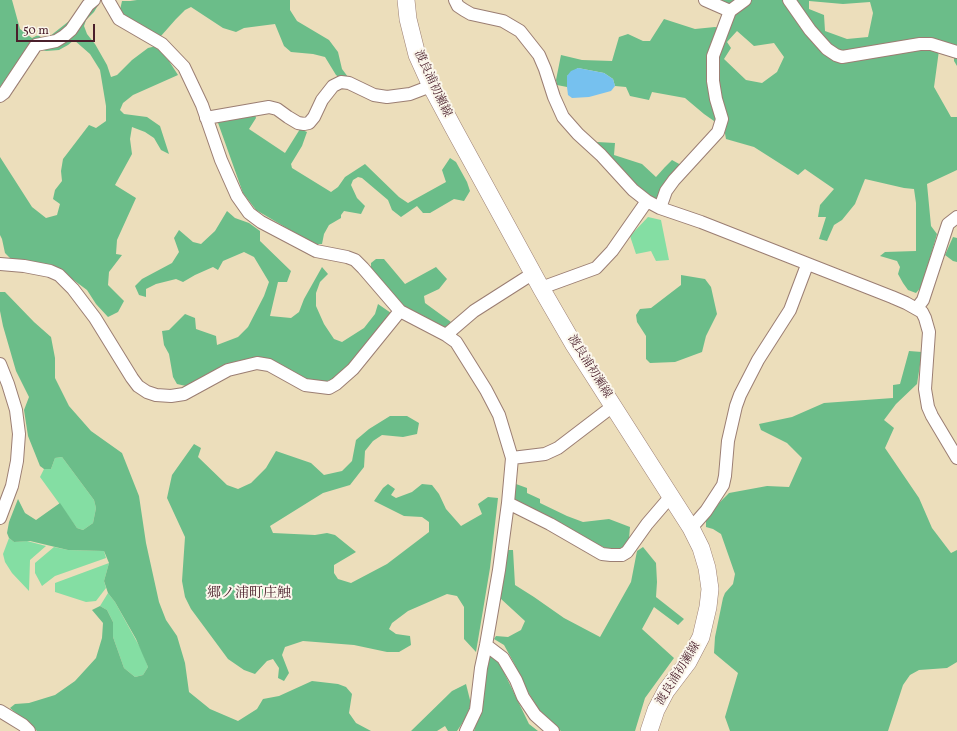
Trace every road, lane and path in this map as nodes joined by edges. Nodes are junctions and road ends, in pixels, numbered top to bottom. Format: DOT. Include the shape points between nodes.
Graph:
graph roads {
  1 [pos="94,0"];
  2 [pos="108,0"];
  3 [pos="406,0"];
  4 [pos="455,0"];
  5 [pos="705,0"];
  6 [pos="745,0"];
  7 [pos="789,0"];
  8 [pos="730,11"];
  9 [pos="957,52"];
  10 [pos="431,86"];
  11 [pos="0,96"];
  12 [pos="206,118"];
  13 [pos="647,201"];
  14 [pos="660,208"];
  15 [pos="957,217"];
  16 [pos="0,264"];
  17 [pos="807,265"];
  18 [pos="536,281"];
  19 [pos="917,308"];
  20 [pos="400,311"];
  21 [pos="446,335"];
  22 [pos="0,364"];
  23 [pos="613,406"];
  24 [pos="512,458"];
  25 [pos="957,458"];
  26 [pos="671,496"];
  27 [pos="508,503"];
  28 [pos="0,518"];
  29 [pos="691,528"];
  30 [pos="486,645"];
  31 [pos="0,711"];
  32 [pos="29,731"];
  33 [pos="466,731"];
  34 [pos="554,731"];
  35 [pos="650,731"];
  1 -- 11 [label="street" via="64,36 56,41 36,45"];
  2 -- 12 [label="street" via="119,19 162,44 184,67"];
  3 -- 10 [label="main road, 渡良浦初瀬線" via="417,54"];
  4 -- 13 [label="street" via="458,6 471,14 503,21 520,31 539,56 563,117 632,190"];
  5 -- 8 [label="street"];
  6 -- 8 [label="street"];
  7 -- 9 [label="street" via="810,30 827,50 836,56 931,44"];
  8 -- 14 [label="street" via="713,56 713,81 722,119 720,127 674,180 666,191"];
  10 -- 12 [label="street" via="410,94 387,97 374,95 349,83 341,82 333,86 322,100 314,117 304,124 269,107"];
  10 -- 18 [label="main road, 渡良浦初瀬線"];
  12 -- 20 [label="street" via="237,196 249,212 261,222 316,251 354,260"];
  13 -- 14 [label="street"];
  13 -- 18 [label="street" via="612,251 596,268"];
  14 -- 17 [label="street"];
  15 -- 19 [label="street" via="948,224 923,300"];
  16 -- 20 [label="street" via="24,266 59,275 94,318 138,386 156,395 184,394 228,370 257,363 269,365 305,385 329,388 353,369"];
  17 -- 19 [label="street"];
  17 -- 29 [label="street" via="790,310 758,360 740,395 728,441 723,485"];
  18 -- 21 [label="street" via="474,311"];
  18 -- 23 [label="main road, 渡良浦初瀬線"];
  19 -- 25 [label="street" via="925,318 929,332 925,389 928,407"];
  20 -- 21 [label="street"];
  21 -- 24 [label="street" via="456,342 486,390 499,415"];
  22 -- 28 [label="street" via="16,410 19,434 13,480"];
  23 -- 24 [label="street" via="558,448 545,454"];
  23 -- 26 [label="main road, 渡良浦初瀬線"];
  24 -- 27 [label="street"];
  26 -- 27 [label="street" via="622,556 602,554"];
  26 -- 29 [label="main road, 渡良浦初瀬線"];
  27 -- 30 [label="street"];
  29 -- 35 [label="main road, 渡良浦初瀬線" via="701,548 710,589 702,637 695,652 666,691 656,710"];
  30 -- 33 [label="street" via="476,710"];
  30 -- 34 [label="street" via="503,658 535,715"];
  31 -- 32 [label="street"];
}
